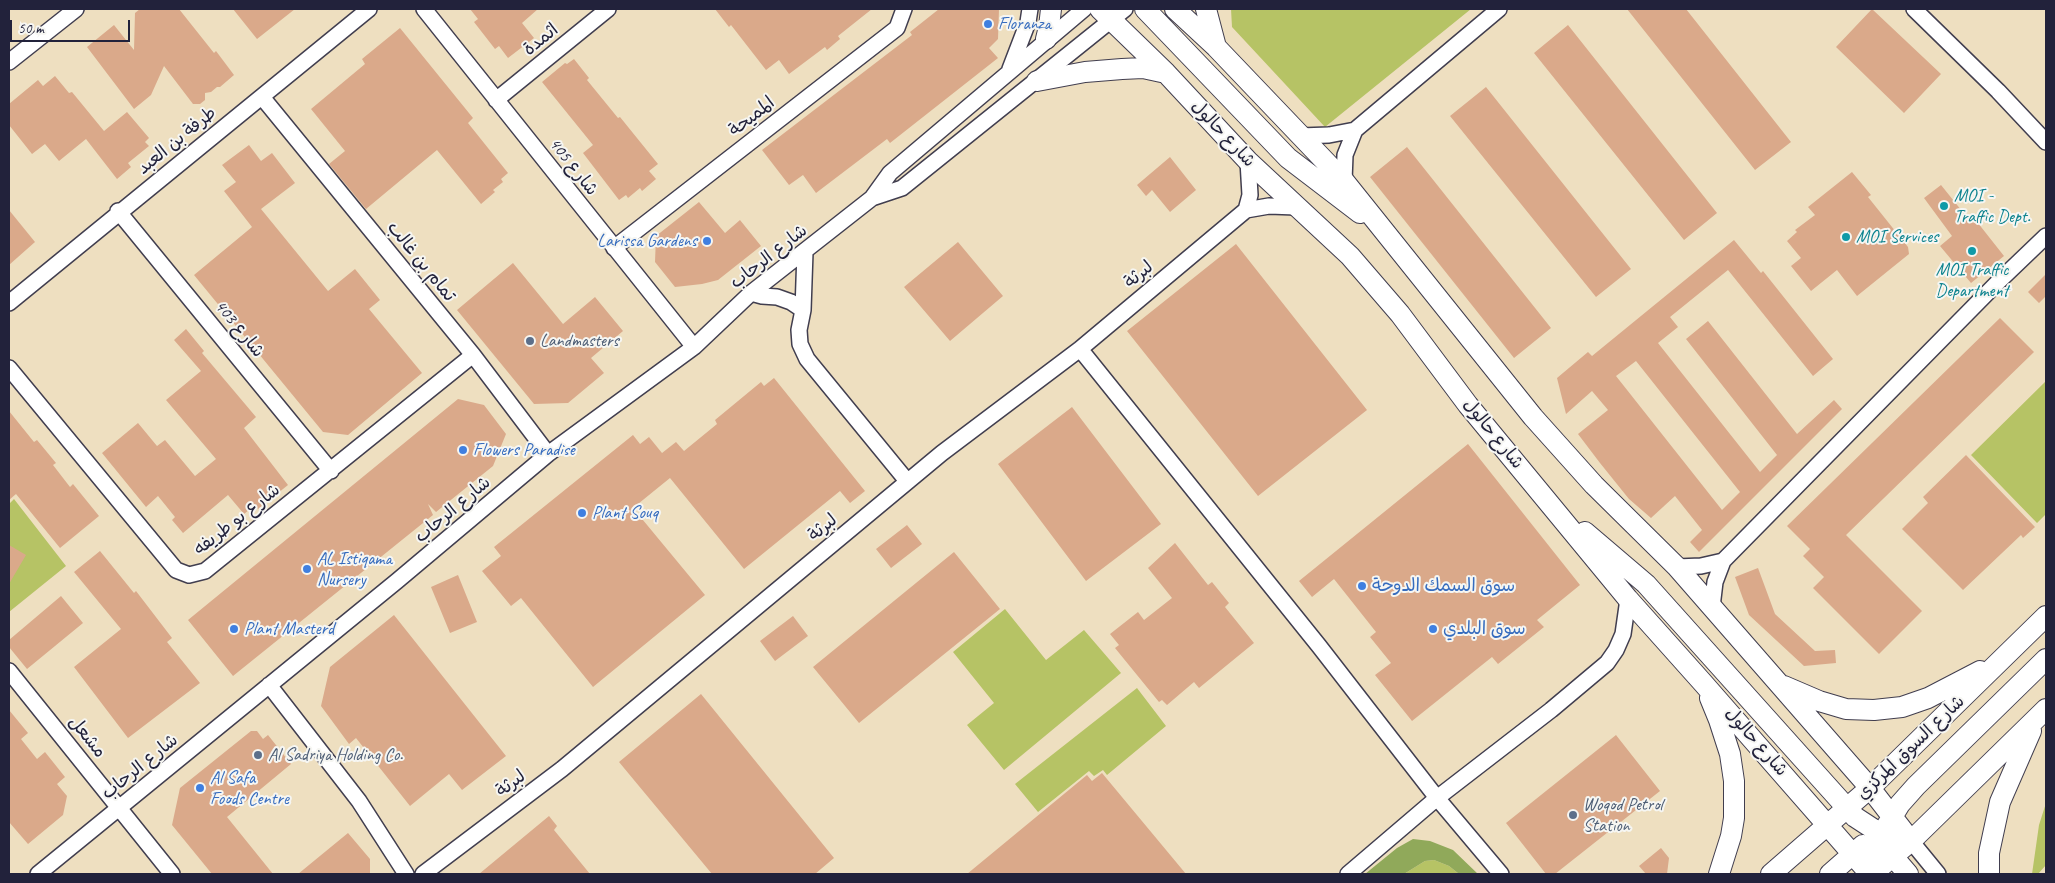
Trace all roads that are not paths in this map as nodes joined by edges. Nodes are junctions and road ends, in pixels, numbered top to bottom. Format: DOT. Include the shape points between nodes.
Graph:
graph roads {
  1 [pos="76,9"];
  2 [pos="368,9"];
  3 [pos="424,9"];
  4 [pos="608,9"];
  5 [pos="904,9"];
  6 [pos="1030,9"];
  7 [pos="1051,9"];
  8 [pos="1084,9"];
  9 [pos="1145,9"];
  10 [pos="1175,9"];
  11 [pos="1206,9"];
  12 [pos="1499,9"];
  13 [pos="1914,9"];
  14 [pos="1112,12"];
  15 [pos="1046,39"];
  16 [pos="1216,46"];
  17 [pos="9,62"];
  18 [pos="1009,72"];
  19 [pos="1166,73"];
  20 [pos="1036,81"];
  21 [pos="262,97"];
  22 [pos="496,100"];
  23 [pos="1355,130"];
  24 [pos="1300,136"];
  25 [pos="2046,142"];
  26 [pos="1248,161"];
  27 [pos="1344,181"];
  28 [pos="872,198"];
  29 [pos="1296,207"];
  30 [pos="1246,210"];
  31 [pos="118,211"];
  32 [pos="1384,230"];
  33 [pos="2046,236"];
  34 [pos="614,248"];
  35 [pos="804,252"];
  36 [pos="751,293"];
  37 [pos="9,303"];
  38 [pos="803,310"];
  39 [pos="694,347"];
  40 [pos="1080,349"];
  41 [pos="473,355"];
  42 [pos="9,368"];
  43 [pos="548,454"];
  44 [pos="331,471"];
  45 [pos="907,481"];
  46 [pos="1549,502"];
  47 [pos="1723,561"];
  48 [pos="1677,567"];
  49 [pos="1628,599"];
  50 [pos="1712,607"];
  51 [pos="2046,616"];
  52 [pos="2004,658"];
  53 [pos="2046,659"];
  54 [pos="9,671"];
  55 [pos="1776,681"];
  56 [pos="1703,683"];
  57 [pos="269,685"];
  58 [pos="2042,714"];
  59 [pos="1870,788"];
  60 [pos="1437,798"];
  61 [pos="120,808"];
  62 [pos="1847,809"];
  63 [pos="1892,816"];
  64 [pos="1829,826"];
  65 [pos="1875,835"];
  66 [pos="1911,841"];
  67 [pos="1853,855"];
  68 [pos="1893,856"];
  69 [pos="38,874"];
  70 [pos="172,874"];
  71 [pos="406,874"];
  72 [pos="423,874"];
  73 [pos="1348,874"];
  74 [pos="1501,874"];
  75 [pos="1719,874"];
  76 [pos="1771,874"];
  77 [pos="1830,874"];
  78 [pos="1871,874"];
  79 [pos="1908,874"];
  80 [pos="1938,874"];
  81 [pos="1989,874"];
  1 -- 17 [label="street"];
  2 -- 21 [label="street, طرفة بن العبد"];
  3 -- 22 [label="street, شارع 405"];
  4 -- 22 [label="street, اثمدة"];
  5 -- 34 [label="street, المميحة" via="896,28"];
  6 -- 18 [label="street"];
  7 -- 15 [label="main road"];
  8 -- 15 [label="street, شارع الرحاب"];
  9 -- 32 [label="main road" via="1288,158"];
  10 -- 16 [label="main road"];
  11 -- 16 [label="main road"];
  12 -- 23 [label="street"];
  13 -- 25 [label="street"];
  14 -- 19 [label="main road, شارع حالول"];
  14 -- 20 [label="street, شارع الرحاب"];
  15 -- 18 [label="street, شارع الرحاب"];
  16 -- 24 [label="main road"];
  18 -- 28 [label="street, شارع الرحاب" via="890,173"];
  19 -- 20 [label="main road" via="1144,68 1122,69"];
  19 -- 26 [label="main road, شارع حالول"];
  20 -- 28 [label="street, شارع الرحاب" via="902,188"];
  21 -- 31 [label="street, طرفة بن العبد"];
  21 -- 41 [label="street, تمام بن غالب"];
  22 -- 34 [label="street, شارع 405"];
  23 -- 24 [label="street"];
  23 -- 27 [label="street" via="1345,155"];
  24 -- 27 [label="main road"];
  26 -- 29 [label="main road, شارع حالول"];
  26 -- 30 [label="street" via="1250,195"];
  27 -- 32 [label="main road"];
  28 -- 35 [label="street, شارع الرحاب"];
  29 -- 30 [label="street" via="1269,206"];
  29 -- 46 [label="main road, شارع حالول" via="1350,256 1400,314 1468,405"];
  30 -- 40 [label="street, لبرثة"];
  31 -- 37 [label="street, طرفة بن العبد"];
  31 -- 44 [label="street, شارع 403"];
  32 -- 48 [label="main road" via="1533,417 1594,485"];
  33 -- 47 [label="street"];
  34 -- 39 [label="street, شارع 405"];
  35 -- 36 [label="street, شارع الرحاب"];
  35 -- 38 [label="street"];
  36 -- 38 [label="street" via="777,297"];
  36 -- 39 [label="street, شارع الرحاب"];
  38 -- 45 [label="street" via="800,344 808,359"];
  39 -- 43 [label="street, شارع الرحاب"];
  40 -- 45 [label="street, لبرثة"];
  40 -- 60 [label="street" via="1320,646"];
  41 -- 43 [label="street, تمام بن غالب"];
  41 -- 44 [label="street, شارع بو طريفه"];
  42 -- 44 [label="street, شارع بو طريفه" via="176,570 189,575 205,571"];
  43 -- 57 [label="street, شارع الرحاب"];
  45 -- 72 [label="street, لبرثة" via="562,769"];
  46 -- 49 [label="main road, شارع حالول"];
  46 -- 62 [label="main road" via="1646,584"];
  47 -- 48 [label="street"];
  47 -- 50 [label="street" via="1715,582"];
  48 -- 50 [label="main road"];
  49 -- 56 [label="main road, شارع حالول"];
  49 -- 60 [label="street" via="1624,626 1616,650 1607,663"];
  50 -- 55 [label="main road"];
  51 -- 52 [label="main road, شارع السوق المركزي"];
  52 -- 55 [label="main road" via="1928,698 1902,707 1874,710 1846,708 1819,701"];
  52 -- 59 [label="main road, شارع السوق المركزي"];
  53 -- 63 [label="main road" via="1916,786"];
  54 -- 61 [label="street, مشعل"];
  55 -- 59 [label="main road"];
  56 -- 64 [label="main road, شارع حالول"];
  56 -- 75 [label="main road" via="1730,754 1734,781 1734,818"];
  57 -- 61 [label="street, شارع الرحاب"];
  57 -- 71 [label="street" via="360,801"];
  58 -- 66 [label="main road"];
  58 -- 81 [label="main road" via="2000,802 1989,853"];
  59 -- 62 [label="main road, شارع السوق المركزي"];
  59 -- 63 [label="main road"];
  59 -- 65 [label="main road"];
  60 -- 73 [label="street"];
  60 -- 74 [label="street"];
  61 -- 69 [label="street, شارع الرحاب"];
  61 -- 70 [label="street, مشعل"];
  62 -- 64 [label="main road, شارع السوق المركزي"];
  62 -- 65 [label="main road"];
  63 -- 65 [label="main road"];
  63 -- 66 [label="main road"];
  64 -- 65 [label="main road"];
  64 -- 67 [label="main road, شارع حالول"];
  64 -- 76 [label="main road, شارع السوق المركزي"];
  65 -- 66 [label="main road"];
  65 -- 67 [label="main road"];
  65 -- 68 [label="main road"];
  65 -- 78 [label="main road"];
  66 -- 68 [label="main road"];
  66 -- 80 [label="street"];
  67 -- 77 [label="main road"];
  67 -- 78 [label="main road, شارع حالول"];
  68 -- 78 [label="main road"];
  68 -- 79 [label="main road"];
}
